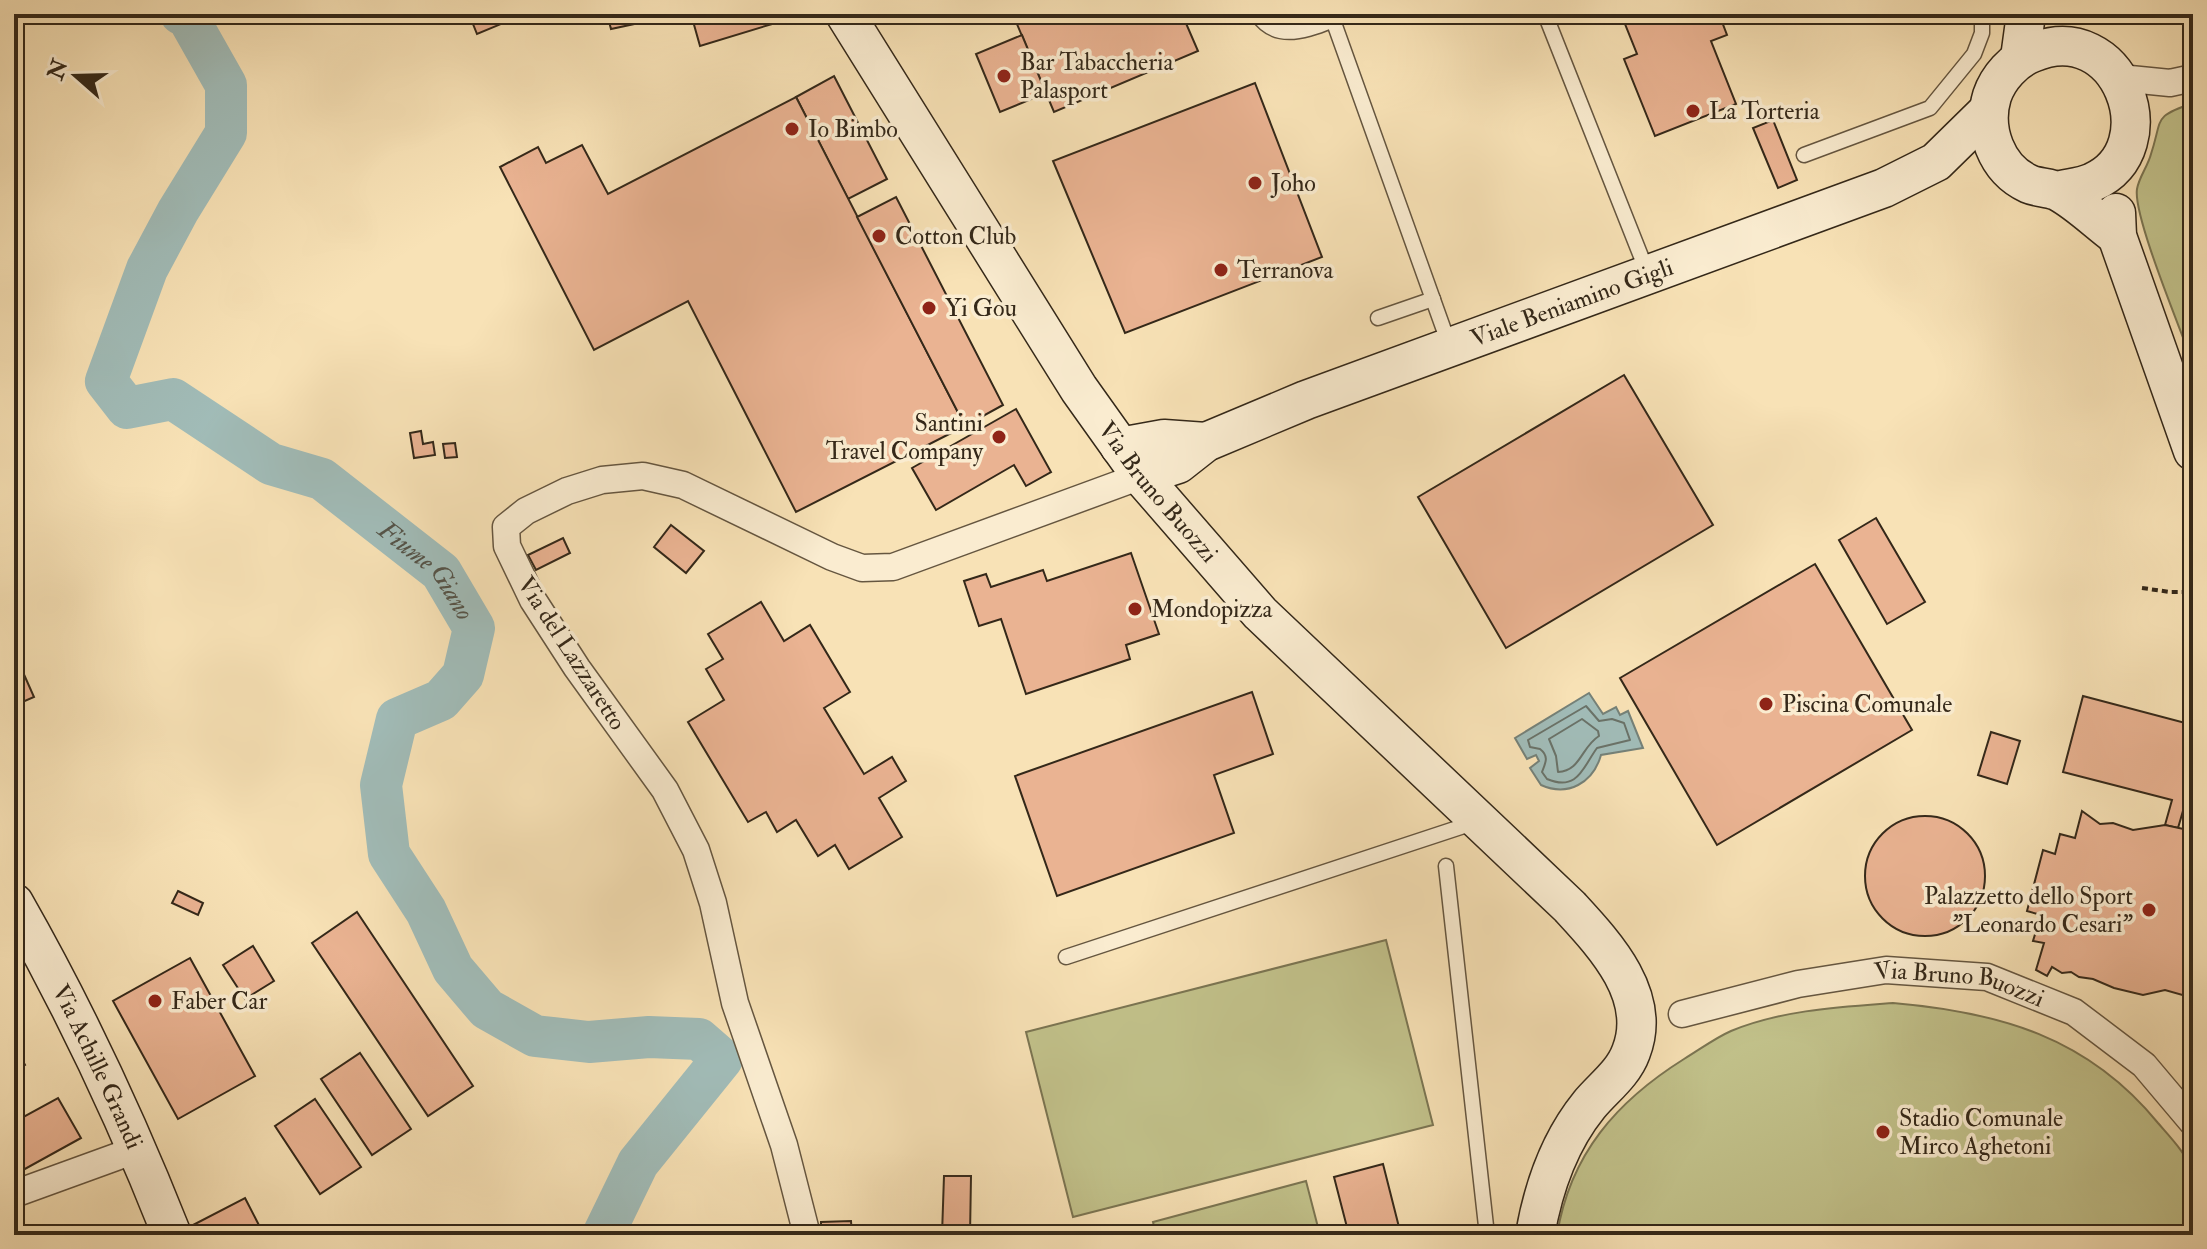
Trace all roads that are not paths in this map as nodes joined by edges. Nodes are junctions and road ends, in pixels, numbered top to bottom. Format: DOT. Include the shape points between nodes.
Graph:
graph roads {
  1 [pos="845,14"];
  2 [pos="1257,14"];
  3 [pos="1348,14"];
  4 [pos="1545,14"];
  5 [pos="1982,14"];
  6 [pos="2026,14"];
  7 [pos="2050,14"];
  8 [pos="1333,20"];
  9 [pos="2074,47"];
  10 [pos="2020,58"];
  11 [pos="2182,80"];
  12 [pos="2126,95"];
  13 [pos="1988,111"];
  14 [pos="1804,155"];
  15 [pos="1936,162"];
  16 [pos="2114,166"];
  17 [pos="2007,168"];
  18 [pos="2057,191"];
  19 [pos="2117,236"];
  20 [pos="1648,274"];
  21 [pos="1433,299"];
  22 [pos="1378,318"];
  23 [pos="1451,347"];
  24 [pos="2193,451"];
  25 [pos="1131,462"];
  26 [pos="1478,821"];
  27 [pos="1446,866"];
  28 [pos="14,903"];
  29 [pos="1066,957"];
  30 [pos="1682,1014"];
  31 [pos="2193,1123"];
  32 [pos="138,1149"];
  33 [pos="14,1194"];
  34 [pos="172,1235"];
  35 [pos="807,1235"];
  36 [pos="1487,1235"];
  37 [pos="1535,1235"];
  1 -- 25 [label="street, Via Bruno Buozzi" via="1079,389"];
  2 -- 8 [label="lane" via="1271,27 1294,34"];
  3 -- 8 [label="lane"];
  4 -- 20 [label="lane"];
  5 -- 14 [label="lane" via="1974,54 1930,108"];
  6 -- 10 [label="street"];
  7 -- 9 [label="street"];
  8 -- 21 [label="lane"];
  9 -- 10 [label="street" via="2044,48"];
  9 -- 12 [label="street" via="2099,57"];
  10 -- 13 [label="street" via="1996,84"];
  11 -- 12 [label="street"];
  12 -- 16 [label="street" via="2127,145"];
  13 -- 15 [label="street, Viale Beniamino Gigli"];
  13 -- 17 [label="street" via="1991,141"];
  15 -- 17 [label="street"];
  15 -- 20 [label="street, Viale Beniamino Gigli" via="1884,188"];
  16 -- 18 [label="street" via="2094,182"];
  16 -- 19 [label="street"];
  17 -- 18 [label="street" via="2029,184"];
  18 -- 19 [label="street"];
  19 -- 24 [label="street" via="2175,379"];
  20 -- 23 [label="street, Viale Beniamino Gigli"];
  21 -- 22 [label="lane"];
  21 -- 23 [label="lane"];
  23 -- 25 [label="street, Viale Beniamino Gigli" via="1206,442 1178,464"];
  25 -- 26 [label="street, Via Bruno Buozzi" via="1260,613"];
  25 -- 35 [label="street, Via del Lazzaretto" via="893,567 862,568 683,485 643,476 602,480 567,491 506,527 507,546 533,600 665,790 696,850 735,1003 784,1145"];
  26 -- 29 [label="lane"];
  26 -- 37 [label="street, Via Bruno Buozzi" via="1600,940 1625,977 1637,1016 1631,1052 1613,1081 1588,1105 1549,1175"];
  27 -- 36 [label="lane"];
  28 -- 32 [label="street, Via Achille Grandi"];
  30 -- 31 [label="street, Via Bruno Buozzi" via="1798,984 1886,970 1987,977 2074,1012 2144,1065"];
  32 -- 33 [label="street"];
  32 -- 34 [label="street, Via Achille Grandi"];
}
